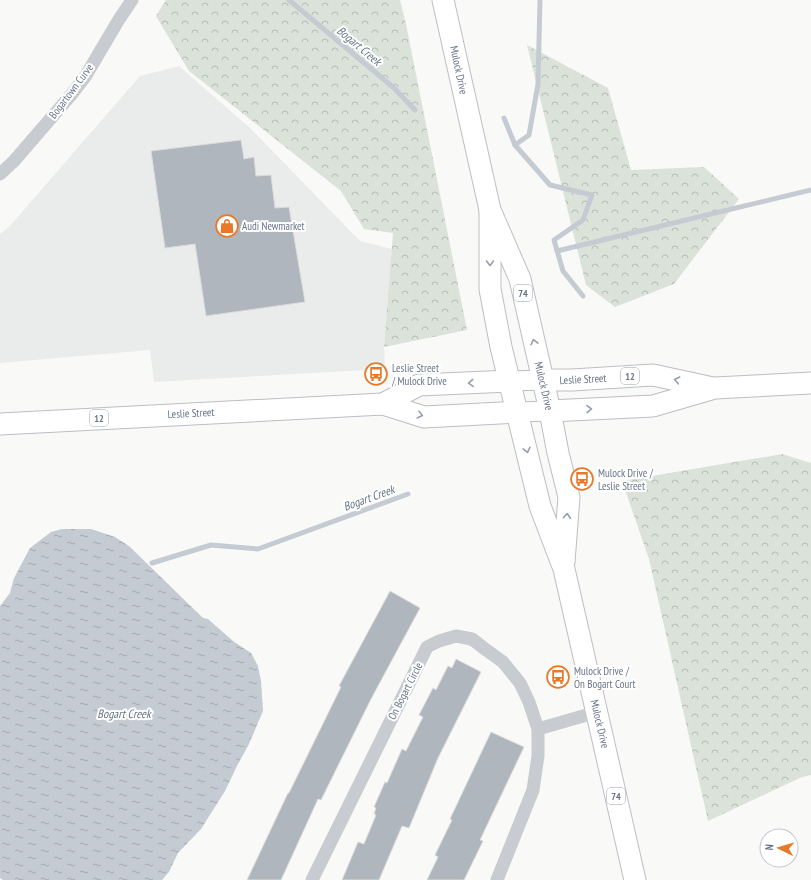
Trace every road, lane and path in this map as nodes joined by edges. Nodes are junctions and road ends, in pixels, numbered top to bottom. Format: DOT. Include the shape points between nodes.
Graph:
graph roads {
  1 [pos="132,0"];
  2 [pos="443,0"];
  3 [pos="0,174"];
  4 [pos="490,210"];
  5 [pos="543,380"];
  6 [pos="510,381"];
  7 [pos="811,383"];
  8 [pos="715,388"];
  9 [pos="383,404"];
  10 [pos="550,411"];
  11 [pos="518,412"];
  12 [pos="0,424"];
  13 [pos="564,569"];
  14 [pos="597,712"];
  15 [pos="538,728"];
  16 [pos="312,880"];
  17 [pos="497,880"];
  18 [pos="635,880"];
  1 -- 3 [label="street, Bogartown Curve" via="80,83"];
  2 -- 4 [label="main road, Mulock Drive / 74"];
  5 -- 4 [label="main road, Mulock Drive / 74, one-way" via="520,279"];
  4 -- 6 [label="main road, Mulock Drive / 74, one-way" via="490,289"];
  5 -- 6 [label="main road, Leslie Street / 12"];
  8 -- 5 [label="main road, Leslie Street / 12, one-way" via="654,375"];
  5 -- 10 [label="main road, Mulock Drive / 74"];
  6 -- 9 [label="main road, Leslie Street / 12, one-way" via="419,385"];
  6 -- 11 [label="main road, Mulock Drive / 74"];
  7 -- 8 [label="main road, Leslie Street / 12"];
  10 -- 8 [label="main road, Leslie Street / 12, one-way" via="653,406"];
  9 -- 11 [label="main road, Leslie Street / 12, one-way" via="424,417"];
  9 -- 12 [label="main road, Leslie Street / 12"];
  10 -- 11 [label="main road, Leslie Street / 12"];
  13 -- 10 [label="main road, Mulock Drive / 74, one-way" via="568,497"];
  11 -- 13 [label="main road, Mulock Drive / 74, one-way" via="540,506"];
  13 -- 14 [label="main road, Mulock Drive / 74"];
  14 -- 15 [label="street"];
  14 -- 18 [label="main road, Mulock Drive / 74"];
  15 -- 16 [label="street, On Bogart Circle" via="530,702 520,683 503,662 485,648 472,639 456,636 439,640 427,647"];
  15 -- 17 [label="street, On Bogart Circle" via="538,756 533,790"];
}
